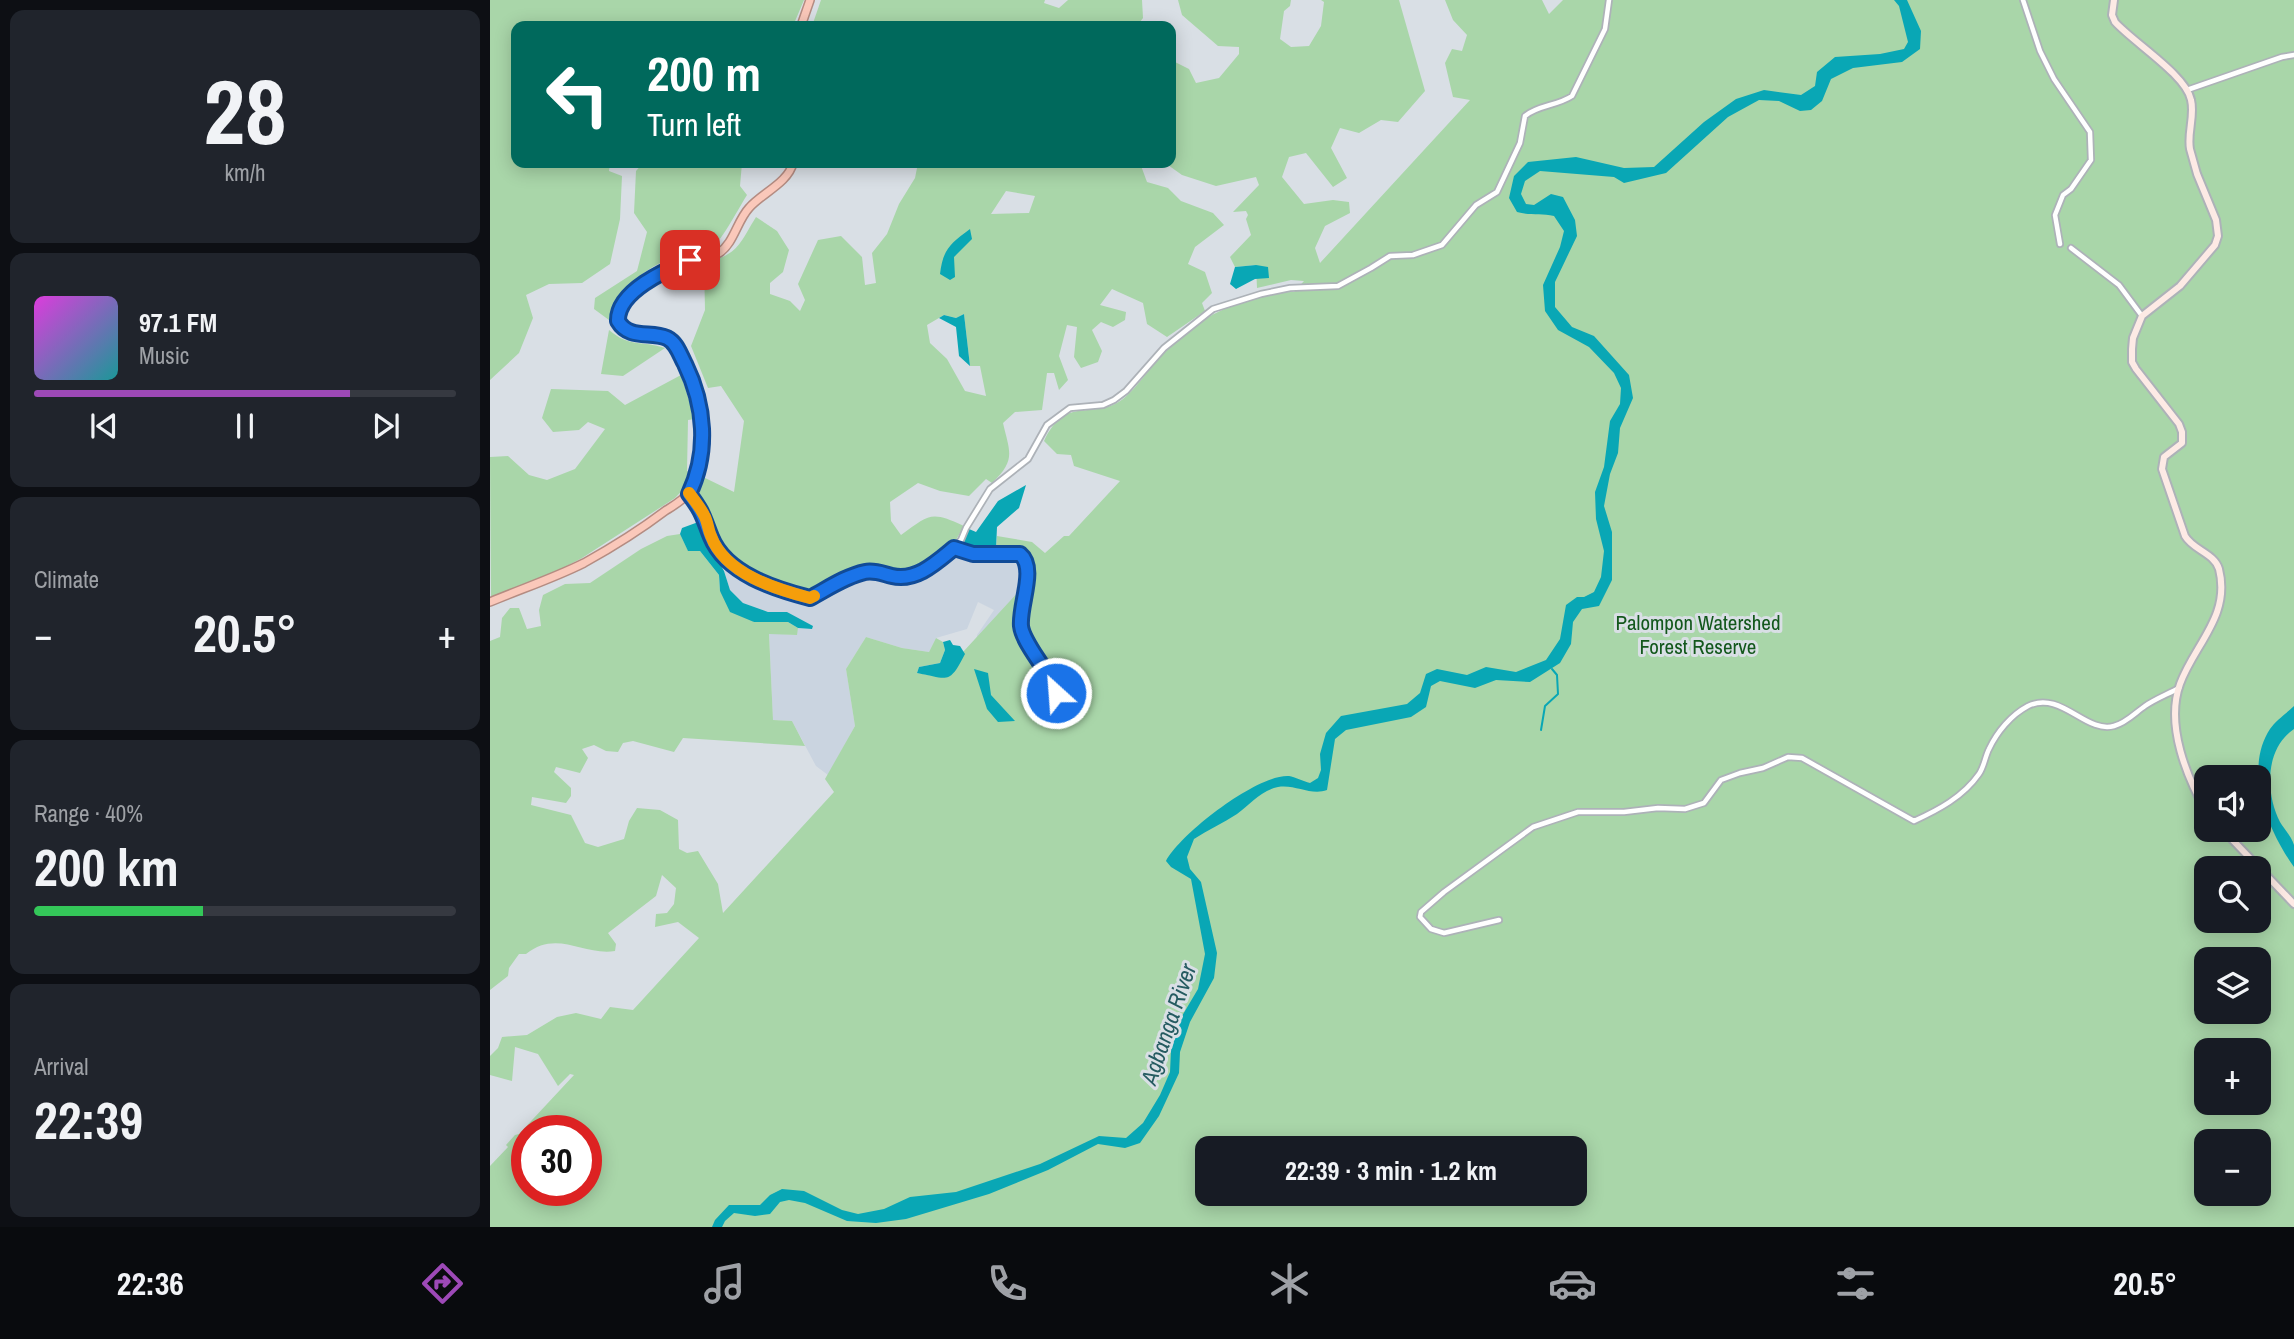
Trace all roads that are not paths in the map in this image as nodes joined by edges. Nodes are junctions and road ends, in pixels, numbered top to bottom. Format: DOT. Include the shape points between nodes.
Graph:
graph roads {
  1 [pos="810,0"];
  2 [pos="1609,0"];
  3 [pos="2114,0"];
  4 [pos="2026,1"];
  5 [pos="803,21"];
  6 [pos="2294,55"];
  7 [pos="2187,90"];
  8 [pos="790,168"];
  9 [pos="2060,244"];
  10 [pos="2071,248"];
  11 [pos="2142,316"];
  12 [pos="689,494"];
  13 [pos="954,548"];
  14 [pos="490,602"];
  15 [pos="2179,688"];
  16 [pos="1056,693"];
  17 [pos="2194,790"];
  18 [pos="2234,842"];
  19 [pos="2294,904"];
  20 [pos="1499,920"];
  1 -- 5 [label="highway"];
  2 -- 13 [label="street" via="1605,29 1572,96 1525,116 1520,143 1497,192 1476,205 1442,245 1413,255 1390,256 1338,286 1261,293 1213,309 1164,348 1114,400 1070,408 1047,425 1028,459 982,499"];
  3 -- 7 [label="main road" via="2115,22"];
  4 -- 9 [label="street" via="2040,51 2090,132 2091,160 2063,195 2055,215"];
  6 -- 7 [label="street"];
  7 -- 11 [label="main road" via="2192,101 2190,149 2218,236 2180,286"];
  8 -- 12 [label="highway" via="746,211 720,252 660,273 621,305 618,321 622,328 673,342 697,392 702,454"];
  10 -- 11 [label="street" via="2119,285"];
  11 -- 15 [label="main road" via="2133,338 2132,362 2182,432 2182,443 2162,462 2164,480 2187,540 2213,559 2220,572 2216,619"];
  12 -- 13 [label="street" via="705,516 717,547 737,568 810,598 866,572 905,578 921,573"];
  12 -- 14 [label="highway" via="584,563"];
  13 -- 16 [label="street" via="1026,558 1021,627"];
  15 -- 17 [label="main road" via="2176,710 2182,759"];
  15 -- 20 [label="street" via="2112,727 2097,725 2054,704 2040,701 2025,707 2005,724 1981,773 1965,790 1914,821 1802,758 1788,757 1721,780 1704,803 1685,809 1578,812 1533,827 1444,892 1420,917 1431,929 1444,933"];
  18 -- 19 [label="main road"];
}
